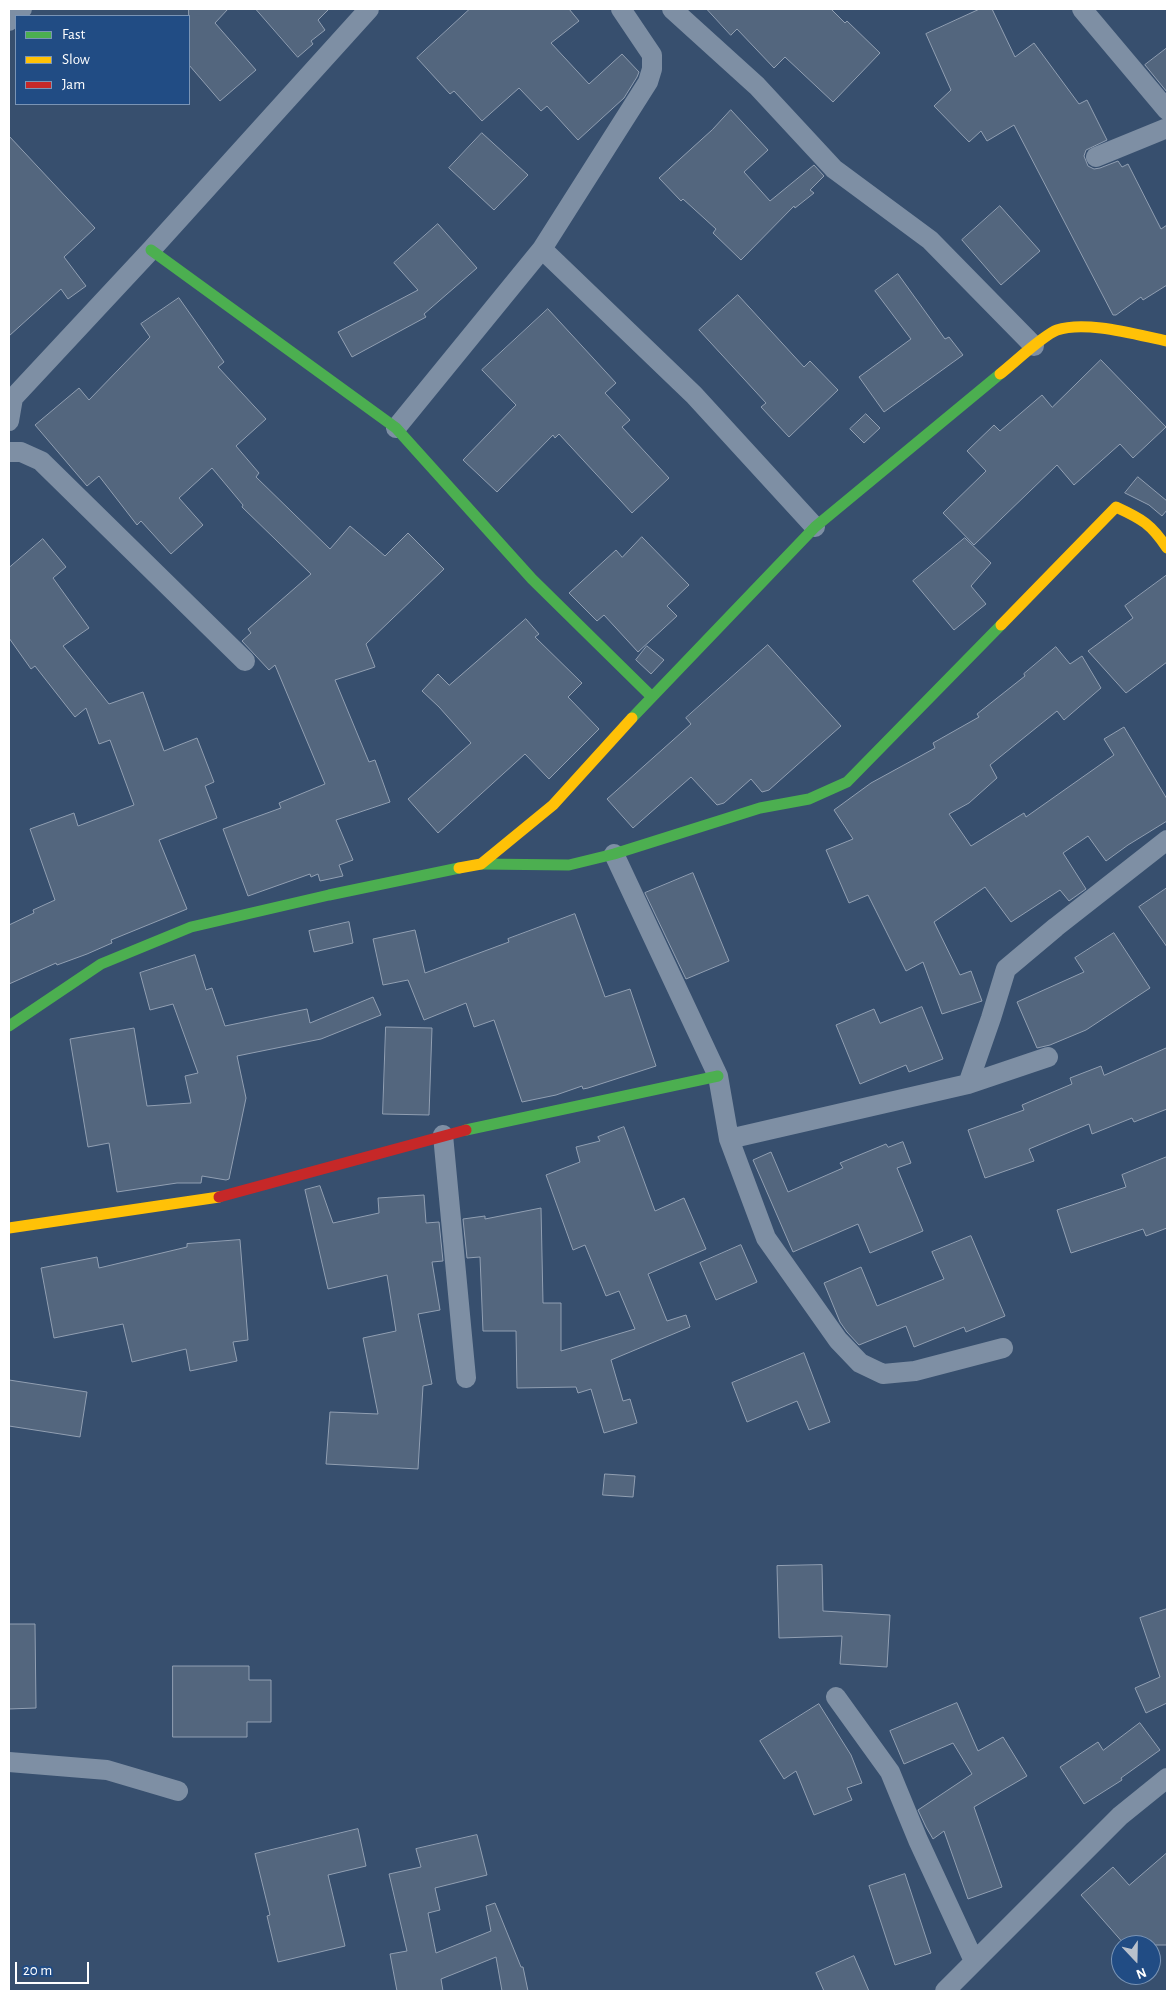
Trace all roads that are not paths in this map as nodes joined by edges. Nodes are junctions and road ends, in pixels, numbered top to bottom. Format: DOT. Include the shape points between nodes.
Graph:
graph roads {
  1 [pos="369,9"];
  2 [pos="621,9"];
  3 [pos="672,9"];
  4 [pos="1082,9"];
  5 [pos="1167,110"];
  6 [pos="1167,128"];
  7 [pos="1096,157"];
  8 [pos="542,249"];
  9 [pos="151,250"];
  10 [pos="1167,341"];
  11 [pos="1034,346"];
  12 [pos="11,396"];
  13 [pos="9,421"];
  14 [pos="396,428"];
  15 [pos="9,452"];
  16 [pos="815,527"];
  17 [pos="1167,548"];
  18 [pos="244,661"];
  19 [pos="651,696"];
  20 [pos="1167,840"];
  21 [pos="614,854"];
  22 [pos="481,864"];
  23 [pos="9,1026"];
  24 [pos="1048,1057"];
  25 [pos="718,1076"];
  26 [pos="968,1084"];
  27 [pos="443,1135"];
  28 [pos="729,1139"];
  29 [pos="9,1228"];
  30 [pos="1003,1348"];
  31 [pos="466,1378"];
  32 [pos="836,1697"];
  33 [pos="9,1762"];
  34 [pos="1167,1778"];
  35 [pos="178,1791"];
  36 [pos="974,1961"];
  37 [pos="945,1991"];
  1 -- 9 [label="street"];
  2 -- 8 [label="street" via="652,55 652,70 648,82"];
  3 -- 11 [label="street" via="757,86 834,169 930,240"];
  4 -- 5 [label="street"];
  6 -- 7 [label="street"];
  8 -- 14 [label="street"];
  8 -- 16 [label="street" via="694,395"];
  9 -- 12 [label="street"];
  9 -- 14 [label="street"];
  10 -- 11 [label="street" via="1090,326 1057,330"];
  11 -- 16 [label="street"];
  12 -- 13 [label="street"];
  14 -- 19 [label="street" via="532,579"];
  15 -- 18 [label="street" via="22,452 41,460"];
  16 -- 19 [label="street"];
  17 -- 21 [label="street" via="1142,519 1116,507 847,782 809,799 760,808"];
  19 -- 22 [label="street" via="553,805"];
  20 -- 26 [label="street" via="1006,969"];
  21 -- 22 [label="street" via="569,865"];
  21 -- 25 [label="street"];
  22 -- 23 [label="street" via="191,927 102,964"];
  24 -- 26 [label="street"];
  25 -- 27 [label="street"];
  25 -- 28 [label="street"];
  26 -- 28 [label="street"];
  27 -- 29 [label="street" via="228,1196"];
  27 -- 31 [label="street"];
  28 -- 30 [label="street" via="766,1238 838,1340 860,1362 883,1374 915,1371"];
  32 -- 36 [label="street" via="890,1772"];
  33 -- 35 [label="street" via="107,1770"];
  34 -- 36 [label="street" via="1120,1816"];
  36 -- 37 [label="street"];
}
